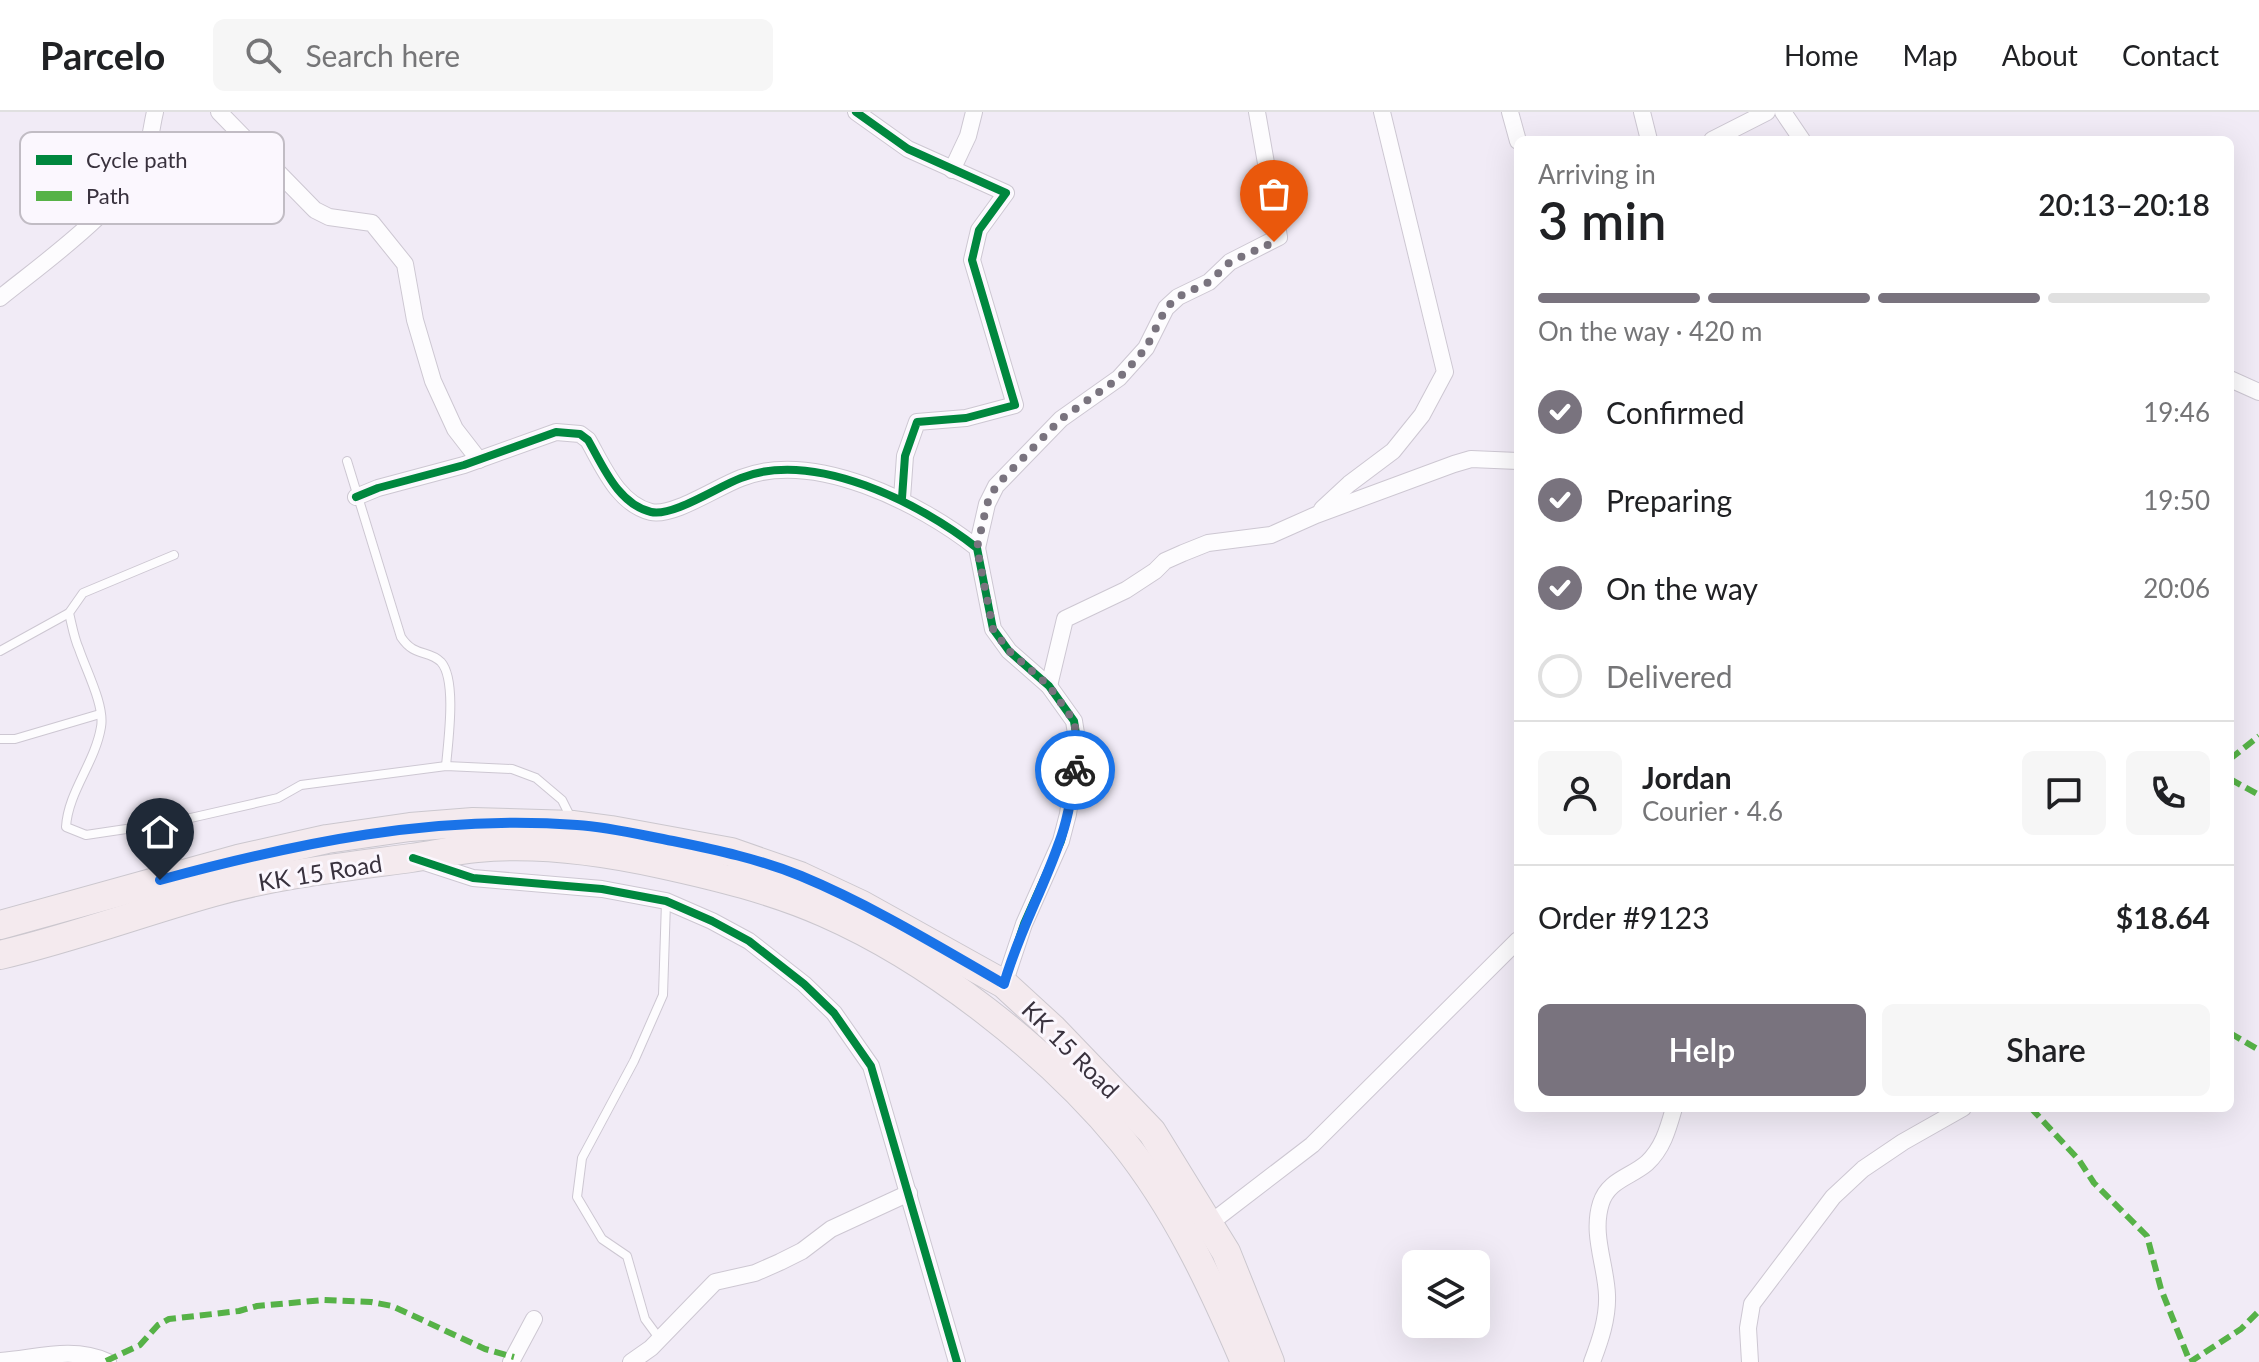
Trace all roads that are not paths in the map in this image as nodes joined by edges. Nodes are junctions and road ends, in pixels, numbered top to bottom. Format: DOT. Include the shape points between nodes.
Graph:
graph roads {
  1 [pos="155,112"];
  2 [pos="219,112"];
  3 [pos="856,112"];
  4 [pos="974,112"];
  5 [pos="1257,112"];
  6 [pos="1382,112"];
  7 [pos="1510,112"];
  8 [pos="1642,112"];
  9 [pos="1767,112"];
  10 [pos="1783,112"];
  11 [pos="151,132"];
  12 [pos="239,132"];
  13 [pos="1517,136"];
  14 [pos="1648,136"];
  15 [pos="1720,136"];
  16 [pos="1799,136"];
  17 [pos="952,170"];
  18 [pos="284,178"];
  19 [pos="88,224"];
  20 [pos="0,298"];
  21 [pos="2234,381"];
  22 [pos="2259,392"];
  23 [pos="1514,450"];
  24 [pos="479,460"];
  25 [pos="1488,460"];
  26 [pos="347,461"];
  27 [pos="1514,461"];
  28 [pos="356,497"];
  29 [pos="902,498"];
  30 [pos="1316,515"];
  31 [pos="977,548"];
  32 [pos="174,555"];
  33 [pos="69,613"];
  34 [pos="0,651"];
  35 [pos="1049,686"];
  36 [pos="100,714"];
  37 [pos="0,739"];
  38 [pos="446,766"];
  39 [pos="574,825"];
  40 [pos="413,858"];
  41 [pos="666,901"];
  42 [pos="0,925"];
  43 [pos="1514,944"];
  44 [pos="0,955"];
  45 [pos="1004,984"];
  46 [pos="1673,1112"];
  47 [pos="1956,1112"];
  48 [pos="909,1193"];
  49 [pos="1209,1224"];
  50 [pos="534,1319"];
  51 [pos="660,1339"];
  52 [pos="0,1361"];
  53 [pos="108,1362"];
  54 [pos="511,1362"];
  55 [pos="631,1362"];
  56 [pos="957,1362"];
  57 [pos="1245,1362"];
  58 [pos="1270,1362"];
  59 [pos="1592,1362"];
  60 [pos="1750,1362"];
  1 -- 11 [label="street"];
  2 -- 12 [label="street"];
  3 -- 17 [label="street" via="908,149"];
  4 -- 17 [label="street"];
  5 -- 31 [label="street" via="1279,237 1230,262 1166,308 1146,348 1119,378 1061,419 996,486"];
  6 -- 30 [label="street" via="1445,372 1422,415 1393,451"];
  7 -- 13 [label="street"];
  8 -- 14 [label="street"];
  9 -- 15 [label="street"];
  10 -- 16 [label="street"];
  17 -- 29 [label="street" via="1006,193 979,230 972,260 1015,405 966,418 917,422 905,456"];
  18 -- 24 [label="street" via="315,210 372,223 405,264 433,381 455,429"];
  19 -- 20 [label="street"];
  21 -- 22 [label="street"];
  23 -- 25 [label="street"];
  24 -- 28 [label="street"];
  24 -- 29 [label="street" via="556,432 580,434 620,492 653,512 673,510 743,476 770,470 827,475"];
  25 -- 27 [label="street"];
  25 -- 30 [label="street" via="1454,464"];
  26 -- 28 [label="lane"];
  28 -- 38 [label="lane" via="401,637 409,649 440,660 449,675"];
  29 -- 31 [label="street"];
  30 -- 35 [label="street" via="1271,535 1208,543 1183,553 1126,590 1077,611 1065,619"];
  31 -- 35 [label="street" via="993,629 1009,651"];
  32 -- 33 [label="lane" via="83,593"];
  33 -- 34 [label="lane"];
  33 -- 36 [label="lane"];
  35 -- 45 [label="street" via="1074,721 1074,776 1061,841"];
  36 -- 37 [label="lane"];
  36 -- 38 [label="lane" via="102,725 67,809 66,827 86,835 263,802 301,785"];
  38 -- 39 [label="lane" via="512,769 536,778 562,800"];
  39 -- 42 [label="highway, KK 15 Road" via="473,822 327,839"];
  39 -- 45 [label="highway, KK 15 Road" via="731,852 800,876"];
  40 -- 41 [label="street" via="473,878 602,889"];
  40 -- 44 [label="highway, KK 15 Road" via="279,876"];
  40 -- 57 [label="highway, KK 15 Road" via="525,846 624,856 764,890 884,943 994,1019 1064,1078 1122,1142 1192,1248"];
  41 -- 48 [label="street" via="749,941 834,1013 871,1066"];
  41 -- 51 [label="lane" via="663,995 582,1158 577,1197 602,1239 627,1256 645,1319"];
  43 -- 49 [label="street" via="1312,1145"];
  45 -- 49 [label="highway, KK 15 Road" via="1152,1132"];
  46 -- 59 [label="street" via="1662,1146 1646,1164 1616,1181 1601,1200 1598,1245 1608,1299"];
  47 -- 60 [label="street" via="1863,1169 1833,1197 1752,1304"];
  48 -- 51 [label="street" via="831,1229 791,1257 715,1282"];
  48 -- 56 [label="street"];
  49 -- 58 [label="highway, KK 15 Road" via="1226,1252"];
  50 -- 54 [label="street"];
  51 -- 55 [label="street"];
  52 -- 53 [label="street" via="82,1353"];
}
